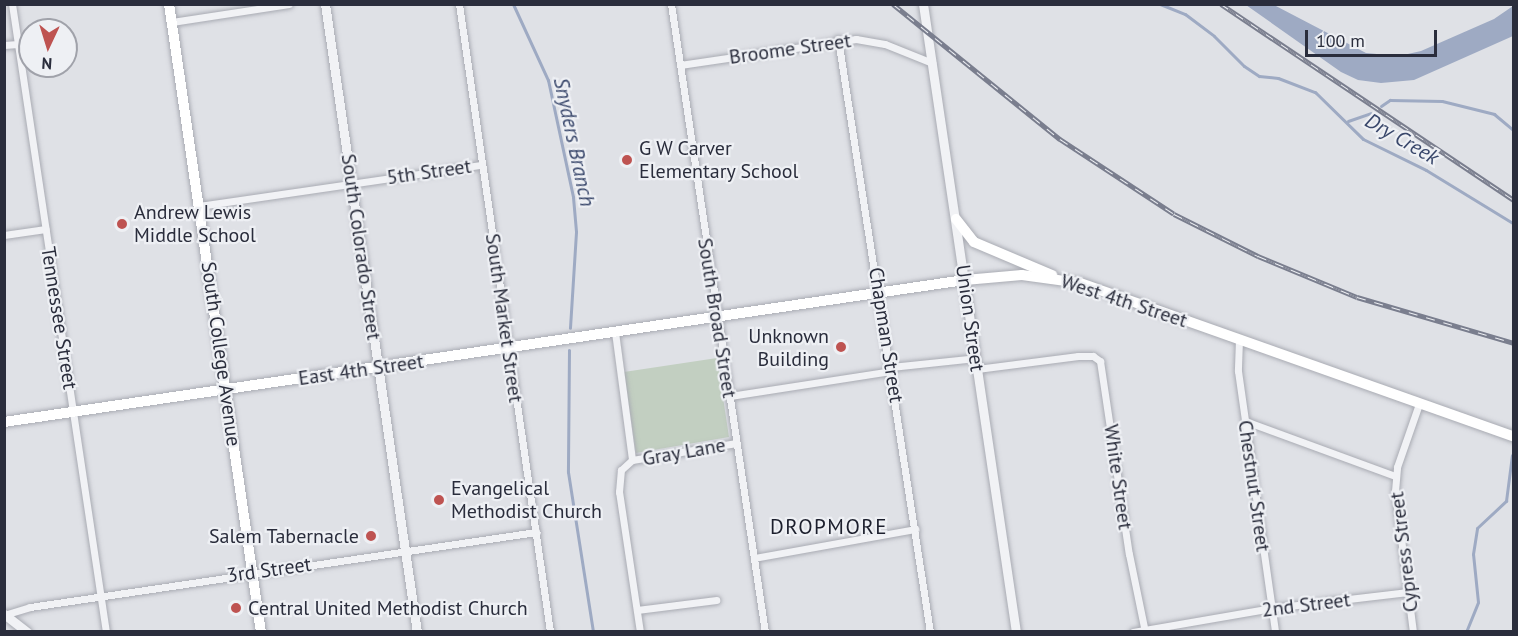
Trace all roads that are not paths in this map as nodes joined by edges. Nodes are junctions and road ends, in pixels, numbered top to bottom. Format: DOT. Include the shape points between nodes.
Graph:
graph roads {
  1 [pos="12,4"];
  2 [pos="169,4"];
  3 [pos="289,4"];
  4 [pos="325,4"];
  5 [pos="459,4"];
  6 [pos="671,4"];
  7 [pos="923,4"];
  8 [pos="172,22"];
  9 [pos="838,39"];
  10 [pos="18,44"];
  11 [pos="4,45"];
  12 [pos="932,63"];
  13 [pos="680,65"];
  14 [pos="23,78"];
  15 [pos="481,165"];
  16 [pos="352,184"];
  17 [pos="199,206"];
  18 [pos="956,219"];
  19 [pos="46,228"];
  20 [pos="4,235"];
  21 [pos="1060,279"];
  22 [pos="965,280"];
  23 [pos="880,293"];
  24 [pos="717,317"];
  25 [pos="615,332"];
  26 [pos="1239,339"];
  27 [pos="508,348"];
  28 [pos="976,358"];
  29 [pos="379,367"];
  30 [pos="892,369"];
  31 [pos="977,369"];
  32 [pos="227,390"];
  33 [pos="730,396"];
  34 [pos="1419,404"];
  35 [pos="73,412"];
  36 [pos="1245,421"];
  37 [pos="4,422"];
  38 [pos="1514,437"];
  39 [pos="737,443"];
  40 [pos="632,460"];
  41 [pos="1395,476"];
  42 [pos="915,529"];
  43 [pos="536,532"];
  44 [pos="405,551"];
  45 [pos="754,558"];
  46 [pos="252,572"];
  47 [pos="1408,592"];
  48 [pos="100,596"];
  49 [pos="716,600"];
  50 [pos="1272,608"];
  51 [pos="637,610"];
  52 [pos="5,615"];
  53 [pos="1145,631"];
  54 [pos="27,632"];
  55 [pos="106,632"];
  56 [pos="261,632"];
  57 [pos="417,632"];
  58 [pos="550,632"];
  59 [pos="640,632"];
  60 [pos="765,632"];
  61 [pos="930,632"];
  62 [pos="1016,632"];
  63 [pos="1133,632"];
  64 [pos="1275,632"];
  65 [pos="1413,632"];
  1 -- 10 [label="street, Tennessee Street"];
  2 -- 8 [label="main road, South College Avenue"];
  3 -- 8 [label="street"];
  4 -- 16 [label="street, South Colorado Street"];
  5 -- 15 [label="street, South Market Street"];
  6 -- 13 [label="street, South Broad Street"];
  7 -- 12 [label="street, Union Street"];
  8 -- 17 [label="main road, South College Avenue"];
  9 -- 12 [label="street, Broome Street" via="885,44"];
  9 -- 13 [label="street, Broome Street"];
  9 -- 23 [label="street, Chapman Street"];
  10 -- 11 [label="street"];
  12 -- 18 [label="street, Union Street"];
  13 -- 24 [label="street, South Broad Street"];
  14 -- 19 [label="street, Tennessee Street"];
  15 -- 16 [label="street, 5th Street"];
  15 -- 27 [label="street, South Market Street"];
  16 -- 17 [label="street, 5th Street"];
  16 -- 29 [label="street, South Colorado Street"];
  17 -- 32 [label="main road, South College Avenue"];
  18 -- 21 [label="main road" via="974,242"];
  18 -- 22 [label="street, Union Street"];
  19 -- 20 [label="street"];
  19 -- 35 [label="street, Tennessee Street"];
  21 -- 22 [label="main road, West 4th Street" via="1022,275"];
  21 -- 26 [label="main road, West 4th Street"];
  22 -- 23 [label="main road, West 4th Street"];
  22 -- 28 [label="street, Union Street"];
  23 -- 24 [label="main road, West 4th Street"];
  23 -- 30 [label="street, Chapman Street"];
  24 -- 25 [label="main road, East 4th Street"];
  24 -- 33 [label="street, South Broad Street"];
  25 -- 27 [label="main road, East 4th Street"];
  25 -- 40 [label="street"];
  26 -- 34 [label="main road, West 4th Street"];
  26 -- 36 [label="street, Chestnut Street"];
  27 -- 29 [label="main road, East 4th Street"];
  27 -- 43 [label="street, South Market Street"];
  28 -- 30 [label="street"];
  28 -- 31 [label="street, Union Street"];
  29 -- 32 [label="main road, East 4th Street"];
  29 -- 44 [label="street, South Colorado Street"];
  30 -- 33 [label="street"];
  30 -- 42 [label="street, Chapman Street"];
  31 -- 53 [label="street, White Street" via="1093,356 1101,364 1129,554"];
  31 -- 62 [label="street, Union Street"];
  32 -- 35 [label="main road, East 4th Street"];
  32 -- 46 [label="main road, South College Avenue"];
  33 -- 39 [label="street, South Broad Street"];
  34 -- 38 [label="main road, West 4th Street"];
  34 -- 41 [label="street, Cypress Street"];
  35 -- 37 [label="main road, East 4th Street"];
  35 -- 48 [label="street, Tennessee Street"];
  36 -- 41 [label="street"];
  36 -- 50 [label="street, Chestnut Street"];
  39 -- 40 [label="street, Gray Lane"];
  39 -- 45 [label="street, South Broad Street"];
  40 -- 51 [label="street, Gray Lane" via="621,470 620,492"];
  41 -- 47 [label="street, Cypress Street"];
  42 -- 45 [label="street"];
  42 -- 61 [label="street, Chapman Street"];
  43 -- 44 [label="street, 3rd Street"];
  43 -- 58 [label="street, South Market Street"];
  44 -- 46 [label="street, 3rd Street"];
  44 -- 57 [label="street, South Colorado Street"];
  45 -- 60 [label="street, South Broad Street"];
  46 -- 48 [label="street, 3rd Street"];
  46 -- 56 [label="main road, South College Avenue"];
  47 -- 50 [label="street, 2nd Street"];
  47 -- 65 [label="street, Cypress Street"];
  48 -- 52 [label="street, 3rd Street" via="13,610"];
  48 -- 55 [label="street, Tennessee Street"];
  49 -- 51 [label="street"];
  50 -- 53 [label="street, 2nd Street"];
  50 -- 64 [label="street, Chestnut Street"];
  51 -- 59 [label="street"];
  52 -- 54 [label="street"];
  53 -- 63 [label="street, 2nd Street"];
}
